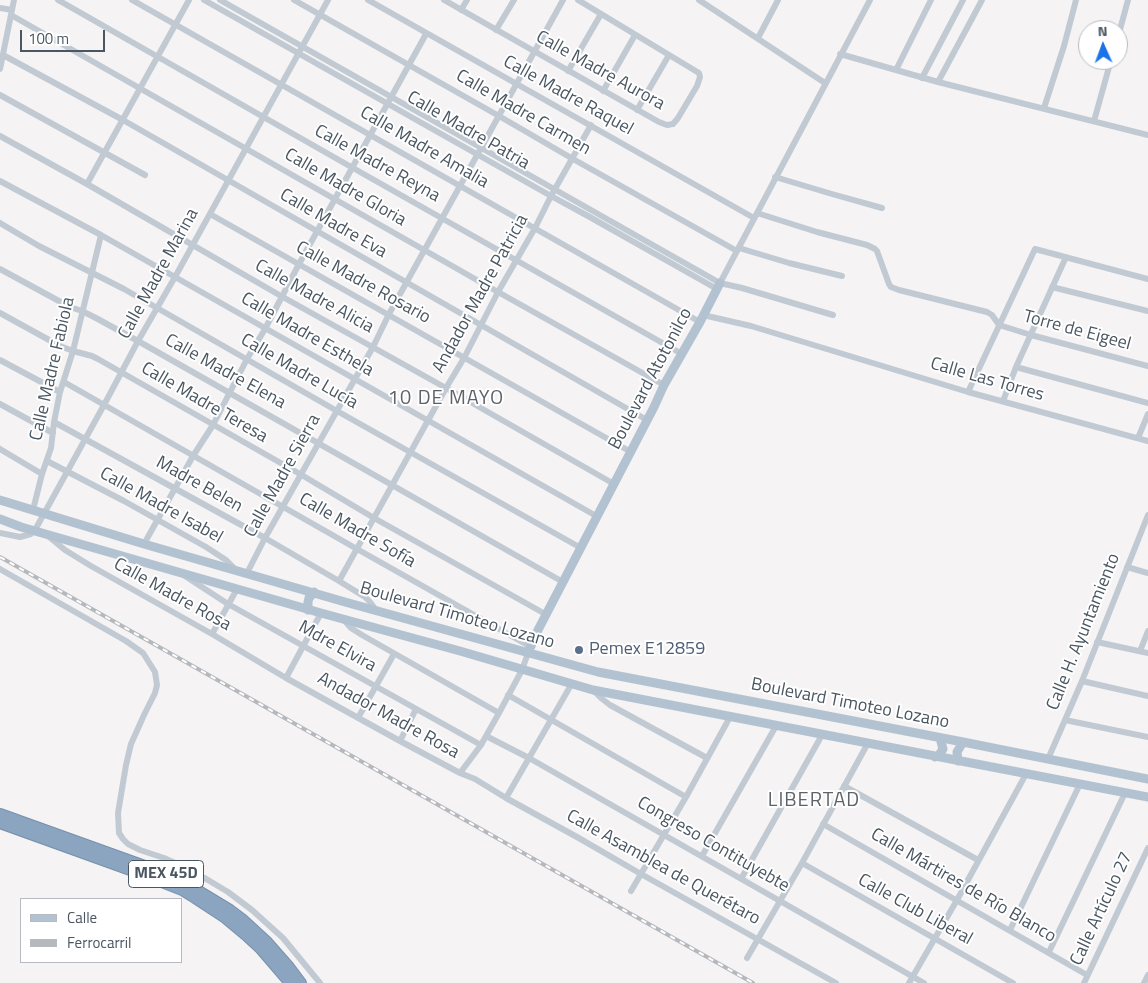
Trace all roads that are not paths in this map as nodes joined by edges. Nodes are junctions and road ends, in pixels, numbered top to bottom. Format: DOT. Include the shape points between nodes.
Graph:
graph roads {
  1 [pos="14,0"];
  2 [pos="58,0"];
  3 [pos="132,0"];
  4 [pos="189,0"];
  5 [pos="204,0"];
  6 [pos="220,0"];
  7 [pos="294,0"];
  8 [pos="328,0"];
  9 [pos="368,0"];
  10 [pos="444,0"];
  11 [pos="467,0"];
  12 [pos="514,0"];
  13 [pos="563,0"];
  14 [pos="578,0"];
  15 [pos="699,0"];
  16 [pos="778,0"];
  17 [pos="870,0"];
  18 [pos="931,0"];
  19 [pos="963,0"];
  20 [pos="982,0"];
  21 [pos="1076,0"];
  22 [pos="1128,0"];
  23 [pos="0,8"];
  24 [pos="461,10"];
  25 [pos="12,13"];
  26 [pos="601,14"];
  27 [pos="320,15"];
  28 [pos="1122,20"];
  29 [pos="176,25"];
  30 [pos="496,30"];
  31 [pos="426,34"];
  32 [pos="635,35"];
  33 [pos="758,38"];
  34 [pos="3,42"];
  35 [pos="302,46"];
  36 [pos="534,52"];
  37 [pos="298,53"];
  38 [pos="840,54"];
  39 [pos="3,55"];
  40 [pos="669,55"];
  41 [pos="158,57"];
  42 [pos="409,66"];
  43 [pos="0,69"];
  44 [pos="896,70"];
  45 [pos="1108,70"];
  46 [pos="568,71"];
  47 [pos="922,78"];
  48 [pos="938,82"];
  49 [pos="825,83"];
  50 [pos="282,84"];
  51 [pos="516,84"];
  52 [pos="140,89"];
  53 [pos="603,91"];
  54 [pos="0,95"];
  55 [pos="390,100"];
  56 [pos="1044,108"];
  57 [pos="637,110"];
  58 [pos="499,116"];
  59 [pos="264,117"];
  60 [pos="122,120"];
  61 [pos="1094,121"];
  62 [pos="591,126"];
  63 [pos="370,135"];
  64 [pos="1148,135"];
  65 [pos="0,136"];
  66 [pos="246,148"];
  67 [pos="479,151"];
  68 [pos="105,153"];
  69 [pos="573,159"];
  70 [pos="352,168"];
  71 [pos="145,175"];
  72 [pos="775,177"];
  73 [pos="0,181"];
  74 [pos="228,181"];
  75 [pos="87,184"];
  76 [pos="460,186"];
  77 [pos="553,193"];
  78 [pos="335,199"];
  79 [pos="882,208"];
  80 [pos="210,214"];
  81 [pos="755,216"];
  82 [pos="442,218"];
  83 [pos="0,223"];
  84 [pos="535,228"];
  85 [pos="317,232"];
  86 [pos="101,235"];
  87 [pos="193,245"];
  88 [pos="738,249"];
  89 [pos="425,250"];
  90 [pos="1066,257"];
  91 [pos="516,260"];
  92 [pos="299,264"];
  93 [pos="0,269"];
  94 [pos="91,273"];
  95 [pos="842,276"];
  96 [pos="175,277"];
  97 [pos="1148,278"];
  98 [pos="407,283"];
  99 [pos="718,286"];
  100 [pos="1052,287"];
  101 [pos="498,292"];
  102 [pos="281,296"];
  103 [pos="157,308"];
  104 [pos="82,311"];
  105 [pos="1148,311"];
  106 [pos="0,313"];
  107 [pos="389,314"];
  108 [pos="833,314"];
  109 [pos="702,319"];
  110 [pos="481,325"];
  111 [pos="999,325"];
  112 [pos="265,329"];
  113 [pos="1031,335"];
  114 [pos="138,341"];
  115 [pos="373,347"];
  116 [pos="817,347"];
  117 [pos="73,351"];
  118 [pos="682,354"];
  119 [pos="464,358"];
  120 [pos="0,360"];
  121 [pos="247,360"];
  122 [pos="1148,366"];
  123 [pos="1016,367"];
  124 [pos="122,373"];
  125 [pos="355,379"];
  126 [pos="64,382"];
  127 [pos="664,385"];
  128 [pos="446,388"];
  129 [pos="60,392"];
  130 [pos="968,392"];
  131 [pos="230,393"];
  132 [pos="1003,401"];
  133 [pos="1148,403"];
  134 [pos="0,404"];
  135 [pos="104,405"];
  136 [pos="337,411"];
  137 [pos="1148,414"];
  138 [pos="428,420"];
  139 [pos="648,420"];
  140 [pos="54,422"];
  141 [pos="213,425"];
  142 [pos="53,433"];
  143 [pos="1138,438"];
  144 [pos="85,439"];
  145 [pos="1148,440"];
  146 [pos="319,442"];
  147 [pos="0,449"];
  148 [pos="411,452"];
  149 [pos="631,452"];
  150 [pos="194,456"];
  151 [pos="47,461"];
  152 [pos="67,471"];
  153 [pos="42,474"];
  154 [pos="300,474"];
  155 [pos="614,484"];
  156 [pos="392,486"];
  157 [pos="175,489"];
  158 [pos="0,500"];
  159 [pos="282,506"];
  160 [pos="34,510"];
  161 [pos="44,513"];
  162 [pos="1148,515"];
  163 [pos="598,517"];
  164 [pos="374,518"];
  165 [pos="0,519"];
  166 [pos="158,520"];
  167 [pos="1145,528"];
  168 [pos="35,530"];
  169 [pos="0,533"];
  170 [pos="45,533"];
  171 [pos="265,538"];
  172 [pos="144,544"];
  173 [pos="581,548"];
  174 [pos="357,549"];
  175 [pos="1127,567"];
  176 [pos="0,569"];
  177 [pos="237,570"];
  178 [pos="179,573"];
  179 [pos="247,573"];
  180 [pos="1148,573"];
  181 [pos="339,581"];
  182 [pos="563,582"];
  183 [pos="292,586"];
  184 [pos="237,589"];
  185 [pos="314,592"];
  186 [pos="228,604"];
  187 [pos="290,604"];
  188 [pos="308,610"];
  189 [pos="376,610"];
  190 [pos="321,613"];
  191 [pos="547,614"];
  192 [pos="343,619"];
  193 [pos="1148,630"];
  194 [pos="212,634"];
  195 [pos="1097,642"];
  196 [pos="303,645"];
  197 [pos="530,650"];
  198 [pos="1140,651"];
  199 [pos="1148,653"];
  200 [pos="394,654"];
  201 [pos="522,670"];
  202 [pos="286,678"];
  203 [pos="1082,681"];
  204 [pos="571,685"];
  205 [pos="376,686"];
  206 [pos="594,690"];
  207 [pos="508,695"];
  208 [pos="1148,696"];
  209 [pos="416,709"];
  210 [pos="499,712"];
  211 [pos="730,717"];
  212 [pos="358,718"];
  213 [pos="1065,720"];
  214 [pos="551,721"];
  215 [pos="776,726"];
  216 [pos="822,735"];
  217 [pos="486,736"];
  218 [pos="1148,737"];
  219 [pos="940,738"];
  220 [pos="400,741"];
  221 [pos="963,742"];
  222 [pos="868,743"];
  223 [pos="481,745"];
  224 [pos="936,757"];
  225 [pos="529,758"];
  226 [pos="707,758"];
  227 [pos="1048,759"];
  228 [pos="958,761"];
  229 [pos="460,773"];
  230 [pos="1026,774"];
  231 [pos="476,779"];
  232 [pos="1148,779"];
  233 [pos="1080,784"];
  234 [pos="844,786"];
  235 [pos="1125,793"];
  236 [pos="686,797"];
  237 [pos="1148,797"];
  238 [pos="506,798"];
  239 [pos="0,814"];
  240 [pos="0,824"];
  241 [pos="823,824"];
  242 [pos="664,834"];
  243 [pos="1148,848"];
  244 [pos="702,856"];
  245 [pos="978,860"];
  246 [pos="802,863"];
  247 [pos="641,874"];
  248 [pos="741,879"];
  249 [pos="631,891"];
  250 [pos="780,900"];
  251 [pos="957,900"];
  252 [pos="1010,930"];
  253 [pos="935,938"];
  254 [pos="758,939"];
  255 [pos="1049,952"];
  256 [pos="746,958"];
  257 [pos="1087,975"];
  258 [pos="1148,975"];
  259 [pos="911,980"];
  260 [pos="290,983"];
  261 [pos="301,983"];
  262 [pos="320,983"];
  263 [pos="836,983"];
  264 [pos="924,983"];
  265 [pos="1014,983"];
  266 [pos="1084,983"];
  267 [pos="1144,983"];
  1 -- 25 [label="street"];
  2 -- 41 [label="street, Calle Madre Reyna"];
  3 -- 29 [label="street, Calle Madre Amalia"];
  4 -- 29 [label="street"];
  5 -- 37 [label="street, Calle Madre Patria"];
  6 -- 35 [label="street, Calle Madre Patria"];
  7 -- 27 [label="street, Calle Madre Carmen"];
  8 -- 27 [label="street, Calle Madre Marina"];
  9 -- 31 [label="street, Calle Madre Raquel"];
  10 -- 24 [label="street, Calle Madre Aurora"];
  11 -- 24 [label="street"];
  12 -- 30 [label="street"];
  13 -- 36 [label="street, Calle Madre Sierra"];
  14 -- 26 [label="street, Calle Madre Aurora"];
  15 -- 33 [label="street"];
  16 -- 33 [label="street"];
  17 -- 38 [label="street, Boulevard Atotonilco"];
  18 -- 44 [label="street"];
  19 -- 47 [label="street"];
  20 -- 48 [label="street"];
  21 -- 56 [label="street"];
  22 -- 28 [label="street"];
  23 -- 25 [label="street"];
  24 -- 30 [label="street, Calle Madre Aurora"];
  25 -- 34 [label="street"];
  25 -- 52 [label="street, Calle Madre Gloria"];
  26 -- 32 [label="street, Calle Madre Aurora"];
  26 -- 46 [label="street"];
  27 -- 35 [label="street, Calle Madre Marina"];
  27 -- 42 [label="street, Calle Madre Carmen"];
  29 -- 41 [label="street"];
  29 -- 50 [label="street, Calle Madre Amalia"];
  30 -- 36 [label="street, Calle Madre Aurora"];
  31 -- 42 [label="street"];
  31 -- 51 [label="street, Calle Madre Raquel"];
  32 -- 40 [label="street, Calle Madre Aurora"];
  32 -- 53 [label="street"];
  33 -- 49 [label="street"];
  34 -- 39 [label="street"];
  35 -- 37 [label="street, Calle Madre Marina"];
  35 -- 55 [label="street, Calle Madre Patria"];
  36 -- 46 [label="street, Calle Madre Aurora"];
  36 -- 51 [label="street, Calle Madre Sierra"];
  37 -- 50 [label="street, Calle Madre Marina"];
  37 -- 55 [label="street, Calle Madre Patria"];
  38 -- 44 [label="street"];
  38 -- 49 [label="street, Boulevard Atotonilco"];
  39 -- 43 [label="street"];
  39 -- 60 [label="street, Calle Madre Eva"];
  40 -- 57 [label="street"];
  40 -- 57 [label="street, Calle Madre Aurora" via="698,74 697,86 670,126"];
  41 -- 52 [label="street"];
  41 -- 59 [label="street, Calle Madre Reyna"];
  42 -- 55 [label="street"];
  42 -- 58 [label="street, Calle Madre Carmen"];
  44 -- 47 [label="street"];
  45 -- 61 [label="street"];
  46 -- 53 [label="street, Calle Madre Aurora"];
  47 -- 48 [label="street"];
  48 -- 56 [label="street"];
  49 -- 72 [label="street, Boulevard Atotonilco"];
  50 -- 59 [label="street, Calle Madre Marina"];
  50 -- 63 [label="street, Calle Madre Amalia"];
  51 -- 58 [label="street, Calle Madre Sierra"];
  51 -- 62 [label="street, Calle Madre Raquel"];
  52 -- 60 [label="street"];
  52 -- 66 [label="street, Calle Madre Gloria"];
  53 -- 57 [label="street, Calle Madre Aurora"];
  54 -- 68 [label="street"];
  55 -- 63 [label="street"];
  55 -- 67 [label="street, Calle Madre Patria"];
  56 -- 61 [label="street"];
  58 -- 67 [label="street, Calle Madre Sierra"];
  58 -- 69 [label="street, Calle Madre Carmen"];
  59 -- 66 [label="street, Calle Madre Marina"];
  59 -- 70 [label="street, Calle Madre Reyna"];
  60 -- 68 [label="street"];
  60 -- 74 [label="street, Calle Madre Eva"];
  61 -- 64 [label="street"];
  62 -- 69 [label="street, Andador Madre Patricia"];
  62 -- 81 [label="street, Calle Madre Raquel"];
  63 -- 70 [label="street"];
  63 -- 76 [label="street, Calle Madre Amalia"];
  65 -- 75 [label="street, Calle Madre Alicia"];
  66 -- 74 [label="street, Calle Madre Marina"];
  66 -- 78 [label="street, Calle Madre Gloria"];
  67 -- 76 [label="street, Calle Madre Sierra"];
  67 -- 77 [label="street, Calle Madre Patria"];
  68 -- 71 [label="street"];
  68 -- 75 [label="street"];
  69 -- 77 [label="street, Andador Madre Patricia"];
  69 -- 88 [label="street, Calle Madre Carmen"];
  70 -- 78 [label="street"];
  70 -- 82 [label="street, Calle Madre Reyna"];
  72 -- 79 [label="street"];
  72 -- 81 [label="street, Boulevard Atotonilco"];
  73 -- 86 [label="street, Calle Madre Esthela"];
  74 -- 80 [label="street, Calle Madre Marina"];
  74 -- 85 [label="street, Calle Madre Eva"];
  75 -- 87 [label="street, Calle Madre Alicia"];
  76 -- 82 [label="street, Calle Madre Sierra"];
  76 -- 84 [label="street, Calle Madre Amalia"];
  77 -- 84 [label="street, Andador Madre Patricia"];
  77 -- 99 [label="street, Calle Madre Patria"];
  78 -- 85 [label="street"];
  78 -- 89 [label="street, Calle Madre Gloria"];
  80 -- 87 [label="street, Calle Madre Marina"];
  80 -- 92 [label="street, Calle Madre Rosario"];
  81 -- 88 [label="street, Boulevard Atotonilco"];
  81 -- 111 [label="street, Calle Madre Raquel" via="875,248 892,287 987,312"];
  82 -- 89 [label="street, Calle Madre Sierra"];
  82 -- 91 [label="street, Calle Madre Reyna"];
  83 -- 94 [label="street, Calle Madre Lucía"];
  84 -- 91 [label="street, Andador Madre Patricia"];
  84 -- 109 [label="street, Calle Madre Amalia"];
  85 -- 92 [label="street"];
  85 -- 98 [label="street, Calle Madre Eva"];
  86 -- 94 [label="street, Calle Madre Fabiola"];
  86 -- 96 [label="street, Calle Madre Esthela"];
  87 -- 96 [label="street, Calle Madre Marina"];
  87 -- 102 [label="street, Calle Madre Alicia"];
  88 -- 95 [label="street, Calle Madre Carmen"];
  88 -- 99 [label="street, Boulevard Atotonilco"];
  89 -- 98 [label="street, Calle Madre Sierra"];
  89 -- 101 [label="street, Calle Madre Gloria"];
  90 -- 97 [label="street"];
  90 -- 100 [label="street"];
  90 -- 111 [label="street" via="1034,250"];
  91 -- 101 [label="street, Andador Madre Patricia"];
  91 -- 118 [label="street, Calle Madre Reyna"];
  92 -- 102 [label="street"];
  92 -- 107 [label="street, Calle Madre Rosario"];
  93 -- 104 [label="street, Calle Madre Elena"];
  94 -- 103 [label="street, Calle Madre Lucía"];
  94 -- 104 [label="street, Calle Madre Fabiola"];
  96 -- 103 [label="street, Calle Madre Marina"];
  96 -- 112 [label="street, Calle Madre Esthela"];
  98 -- 107 [label="street, Calle Madre Sierra"];
  98 -- 110 [label="street, Calle Madre Eva"];
  99 -- 108 [label="street, Calle Madre Patria" via="742,288"];
  99 -- 109 [label="main road, Boulevard Atotonilco"];
  100 -- 105 [label="street"];
  100 -- 113 [label="street"];
  101 -- 110 [label="street, Andador Madre Patricia"];
  101 -- 127 [label="street, Calle Madre Gloria"];
  102 -- 112 [label="street"];
  102 -- 115 [label="street, Calle Madre Alicia"];
  103 -- 114 [label="street, Calle Madre Marina"];
  103 -- 121 [label="street, Calle Madre Lucía"];
  104 -- 114 [label="street, Calle Madre Elena"];
  104 -- 117 [label="street, Calle Madre Fabiola"];
  106 -- 117 [label="street, Calle Madre Teresa"];
  107 -- 115 [label="street, Calle Madre Sierra"];
  107 -- 119 [label="street, Calle Madre Rosario"];
  109 -- 116 [label="street, Calle Madre Amalia" via="751,326"];
  109 -- 118 [label="main road, Boulevard Atotonilco"];
  110 -- 119 [label="street, Andador Madre Patricia"];
  110 -- 139 [label="street, Calle Madre Eva"];
  111 -- 113 [label="street, Torre de Eigeel"];
  111 -- 130 [label="street"];
  112 -- 121 [label="street"];
  112 -- 125 [label="street, Calle Madre Esthela"];
  113 -- 122 [label="street, Torre de Eigeel"];
  113 -- 123 [label="street"];
  114 -- 124 [label="street, Calle Madre Marina"];
  114 -- 131 [label="street, Calle Madre Elena"];
  115 -- 125 [label="street, Calle Madre Sierra"];
  115 -- 128 [label="street, Calle Madre Alicia"];
  116 -- 130 [label="street, Calle Las Torres"];
  117 -- 124 [label="street, Calle Madre Teresa" via="92,356"];
  117 -- 126 [label="street, Calle Madre Fabiola"];
  118 -- 127 [label="main road, Boulevard Atotonilco"];
  119 -- 128 [label="street, Andador Madre Patricia"];
  119 -- 149 [label="street, Calle Madre Rosario"];
  120 -- 129 [label="street"];
  121 -- 131 [label="street"];
  121 -- 136 [label="street, Calle Madre Lucía"];
  123 -- 132 [label="street"];
  123 -- 133 [label="street"];
  124 -- 135 [label="street, Calle Madre Marina"];
  124 -- 141 [label="street, Calle Madre Teresa"];
  125 -- 136 [label="street, Calle Madre Sierra"];
  125 -- 138 [label="street, Calle Madre Esthela"];
  126 -- 129 [label="street, Calle Madre Fabiola"];
  126 -- 135 [label="street, Calle Madre Sofía"];
  127 -- 139 [label="main road, Boulevard Atotonilco"];
  128 -- 138 [label="street, Andador Madre Patricia"];
  128 -- 155 [label="street, Calle Madre Alicia"];
  129 -- 140 [label="street, Calle Madre Fabiola"];
  130 -- 132 [label="street, Calle Las Torres"];
  131 -- 141 [label="street"];
  131 -- 146 [label="street, Calle Madre Elena"];
  132 -- 143 [label="street, Calle Las Torres"];
  134 -- 142 [label="street"];
  135 -- 144 [label="street, Calle Madre Marina"];
  135 -- 150 [label="street, Calle Madre Sofía"];
  136 -- 146 [label="street, Calle Madre Sierra"];
  136 -- 148 [label="street, Calle Madre Lucía"];
  137 -- 143 [label="street"];
  138 -- 148 [label="street, Andador Madre Patricia"];
  138 -- 163 [label="street, Calle Madre Esthela"];
  139 -- 149 [label="main road, Boulevard Atotonilco"];
  140 -- 142 [label="street, Calle Madre Fabiola"];
  140 -- 144 [label="street, Madre Belen"];
  141 -- 150 [label="street"];
  141 -- 154 [label="street, Calle Madre Teresa"];
  142 -- 151 [label="street, Calle Madre Fabiola"];
  143 -- 145 [label="street, Calle Las Torres"];
  144 -- 152 [label="street, Calle Madre Marina"];
  144 -- 157 [label="street, Madre Belen"];
  146 -- 154 [label="street, Calle Madre Sierra"];
  146 -- 156 [label="street, Calle Madre Elena"];
  147 -- 153 [label="street"];
  148 -- 156 [label="street, Andador Madre Patricia"];
  148 -- 173 [label="street, Calle Madre Lucía"];
  149 -- 155 [label="main road, Boulevard Atotonilco"];
  150 -- 157 [label="street"];
  150 -- 159 [label="street, Calle Madre Sofía"];
  151 -- 152 [label="street, Calle Madre Isabel"];
  151 -- 153 [label="street, Calle Madre Fabiola"];
  152 -- 161 [label="street, Calle Madre Marina"];
  152 -- 166 [label="street, Calle Madre Isabel"];
  153 -- 160 [label="street, Calle Madre Fabiola"];
  154 -- 159 [label="street, Calle Madre Sierra"];
  154 -- 164 [label="street, Calle Madre Teresa"];
  155 -- 163 [label="main road, Boulevard Atotonilco"];
  156 -- 164 [label="street, Andador Madre Patricia"];
  156 -- 182 [label="street, Calle Madre Elena"];
  157 -- 166 [label="street"];
  157 -- 171 [label="street, Madre Belen"];
  158 -- 160 [label="main road, Boulevard Timoteo Lozano"];
  159 -- 171 [label="street, Calle Madre Sierra"];
  159 -- 174 [label="street, Calle Madre Sofía"];
  160 -- 161 [label="main road, Boulevard Timoteo Lozano"];
  161 -- 168 [label="street, Calle Madre Marina"];
  161 -- 172 [label="main road, Boulevard Timoteo Lozano"];
  162 -- 167 [label="street, Calle H. Ayuntamiento"];
  163 -- 173 [label="main road, Boulevard Atotonilco"];
  164 -- 174 [label="street, Andador Madre Patricia"];
  164 -- 191 [label="street, Calle Madre Teresa"];
  165 -- 168 [label="main road, Boulevard Timoteo Lozano"];
  166 -- 172 [label="street"];
  166 -- 177 [label="street, Calle Madre Isabel" via="218,554"];
  167 -- 175 [label="street, Calle H. Ayuntamiento"];
  168 -- 169 [label="street" via="20,537"];
  168 -- 170 [label="main road, Boulevard Timoteo Lozano"];
  170 -- 178 [label="main road, Boulevard Timoteo Lozano"];
  170 -- 194 [label="street, Calle Madre Rosa" via="90,566"];
  171 -- 179 [label="street, Calle Madre Sierra"];
  171 -- 181 [label="street, Madre Belen"];
  172 -- 177 [label="main road, Boulevard Timoteo Lozano"];
  173 -- 182 [label="main road, Boulevard Atotonilco"];
  174 -- 181 [label="street, Andador Madre Patricia"];
  174 -- 197 [label="street, Calle Madre Sofía"];
  175 -- 180 [label="street"];
  175 -- 195 [label="street, Calle H. Ayuntamiento"];
  176 -- 262 [label="street" via="117,634 143,653 152,666 158,684 131,744 126,765 118,813 119,833 123,839 140,850 208,880 252,910 283,938"];
  177 -- 179 [label="main road, Boulevard Timoteo Lozano"];
  178 -- 184 [label="main road, Boulevard Timoteo Lozano"];
  178 -- 186 [label="street, Mdre Elvira"];
  179 -- 183 [label="main road, Boulevard Timoteo Lozano"];
  181 -- 189 [label="street, Madre Belen" via="366,597"];
  182 -- 191 [label="main road, Boulevard Atotonilco"];
  183 -- 185 [label="main road, Boulevard Timoteo Lozano"];
  183 -- 187 [label="main road" via="294,595"];
  184 -- 186 [label="street"];
  184 -- 187 [label="main road, Boulevard Timoteo Lozano"];
  185 -- 188 [label="main road" via="309,598"];
  185 -- 189 [label="main road, Boulevard Timoteo Lozano"];
  186 -- 194 [label="street"];
  186 -- 196 [label="street, Mdre Elvira"];
  187 -- 188 [label="main road, Boulevard Timoteo Lozano"];
  188 -- 190 [label="main road, Boulevard Timoteo Lozano"];
  189 -- 197 [label="main road, Boulevard Timoteo Lozano"];
  190 -- 192 [label="main road, Boulevard Timoteo Lozano"];
  190 -- 196 [label="street"];
  191 -- 197 [label="main road, Boulevard Atotonilco"];
  192 -- 200 [label="street" via="351,628"];
  192 -- 201 [label="main road, Boulevard Timoteo Lozano"];
  193 -- 198 [label="street"];
  194 -- 202 [label="street, Calle Madre Rosa"];
  195 -- 198 [label="street"];
  195 -- 203 [label="street, Calle H. Ayuntamiento"];
  196 -- 202 [label="street"];
  196 -- 205 [label="street, Mdre Elvira"];
  197 -- 201 [label="street, Boulevard Atotonilco"];
  197 -- 219 [label="main road, Boulevard Timoteo Lozano" via="598,672"];
  198 -- 199 [label="street"];
  200 -- 205 [label="street"];
  200 -- 210 [label="street"];
  201 -- 204 [label="main road, Boulevard Timoteo Lozano"];
  201 -- 207 [label="street, Boulevard Atotonilco"];
  202 -- 212 [label="street, Andador Madre Rosa"];
  203 -- 208 [label="street"];
  203 -- 213 [label="street, Calle H. Ayuntamiento"];
  204 -- 206 [label="main road, Boulevard Timoteo Lozano"];
  204 -- 214 [label="street"];
  205 -- 209 [label="street, Mdre Elvira"];
  205 -- 212 [label="street"];
  206 -- 211 [label="main road, Boulevard Timoteo Lozano"];
  206 -- 226 [label="street" via="610,704"];
  207 -- 210 [label="street, Boulevard Atotonilco"];
  207 -- 214 [label="street"];
  209 -- 220 [label="street"];
  209 -- 223 [label="street, Mdre Elvira"];
  210 -- 217 [label="street, Boulevard Atotonilco"];
  211 -- 215 [label="main road, Boulevard Timoteo Lozano"];
  211 -- 226 [label="street"];
  212 -- 220 [label="street, Andador Madre Rosa"];
  213 -- 218 [label="street"];
  213 -- 227 [label="street, Calle H. Ayuntamiento"];
  214 -- 225 [label="street"];
  214 -- 236 [label="street"];
  215 -- 216 [label="main road, Boulevard Timoteo Lozano"];
  215 -- 244 [label="street"];
  216 -- 222 [label="main road, Boulevard Timoteo Lozano"];
  216 -- 248 [label="street"];
  217 -- 223 [label="street, Boulevard Atotonilco"];
  217 -- 225 [label="street, Congreso Contituyebte"];
  219 -- 221 [label="main road, Boulevard Timoteo Lozano"];
  219 -- 224 [label="main road" via="943,749"];
  220 -- 229 [label="street, Andador Madre Rosa"];
  221 -- 227 [label="main road, Boulevard Timoteo Lozano"];
  221 -- 228 [label="main road" via="957,752"];
  222 -- 224 [label="main road, Boulevard Timoteo Lozano"];
  222 -- 234 [label="street"];
  223 -- 229 [label="street, Boulevard Atotonilco"];
  224 -- 228 [label="main road, Boulevard Timoteo Lozano"];
  225 -- 238 [label="street"];
  225 -- 242 [label="street, Congreso Contituyebte"];
  226 -- 236 [label="street"];
  227 -- 232 [label="main road, Boulevard Timoteo Lozano"];
  228 -- 230 [label="main road, Boulevard Timoteo Lozano"];
  229 -- 231 [label="street, Andador Madre Rosa"];
  230 -- 233 [label="main road, Boulevard Timoteo Lozano"];
  230 -- 245 [label="street"];
  231 -- 238 [label="street, Calle Asamblea de Querétaro"];
  233 -- 235 [label="main road, Boulevard Timoteo Lozano"];
  233 -- 252 [label="street"];
  234 -- 241 [label="street"];
  234 -- 245 [label="street"];
  235 -- 237 [label="main road, Boulevard Timoteo Lozano"];
  235 -- 255 [label="street"];
  236 -- 242 [label="street"];
  238 -- 247 [label="street, Calle Asamblea de Querétaro"];
  239 -- 261 [label="highway, MEX 45D" via="187,884 242,919 267,942"];
  240 -- 260 [label="highway, MEX 45D" via="182,890 248,937"];
  241 -- 246 [label="street"];
  241 -- 251 [label="street, Calle Mártires de Río Blanco"];
  242 -- 244 [label="street, Congreso Contituyebte"];
  242 -- 247 [label="street"];
  243 -- 257 [label="street, Calle Artículo 27"];
  244 -- 248 [label="street, Congreso Contituyebte"];
  245 -- 251 [label="street"];
  246 -- 250 [label="street"];
  246 -- 253 [label="street, Calle Club Liberal"];
  247 -- 249 [label="street"];
  247 -- 254 [label="street, Calle Asamblea de Querétaro"];
  248 -- 250 [label="street, Congreso Contituyebte"];
  250 -- 254 [label="street"];
  250 -- 259 [label="street, Congreso Contituyebte"];
  251 -- 252 [label="street, Calle Mártires de Río Blanco"];
  251 -- 253 [label="street"];
  252 -- 255 [label="street, Calle Mártires de Río Blanco"];
  253 -- 259 [label="street"];
  253 -- 265 [label="street, Calle Club Liberal"];
  254 -- 256 [label="street"];
  254 -- 263 [label="street, Calle Asamblea de Querétaro"];
  255 -- 257 [label="street, Calle Mártires de Río Blanco"];
  257 -- 266 [label="street, Calle Artículo 27"];
  258 -- 267 [label="street"];
  259 -- 264 [label="street, Congreso Contituyebte"];
}
